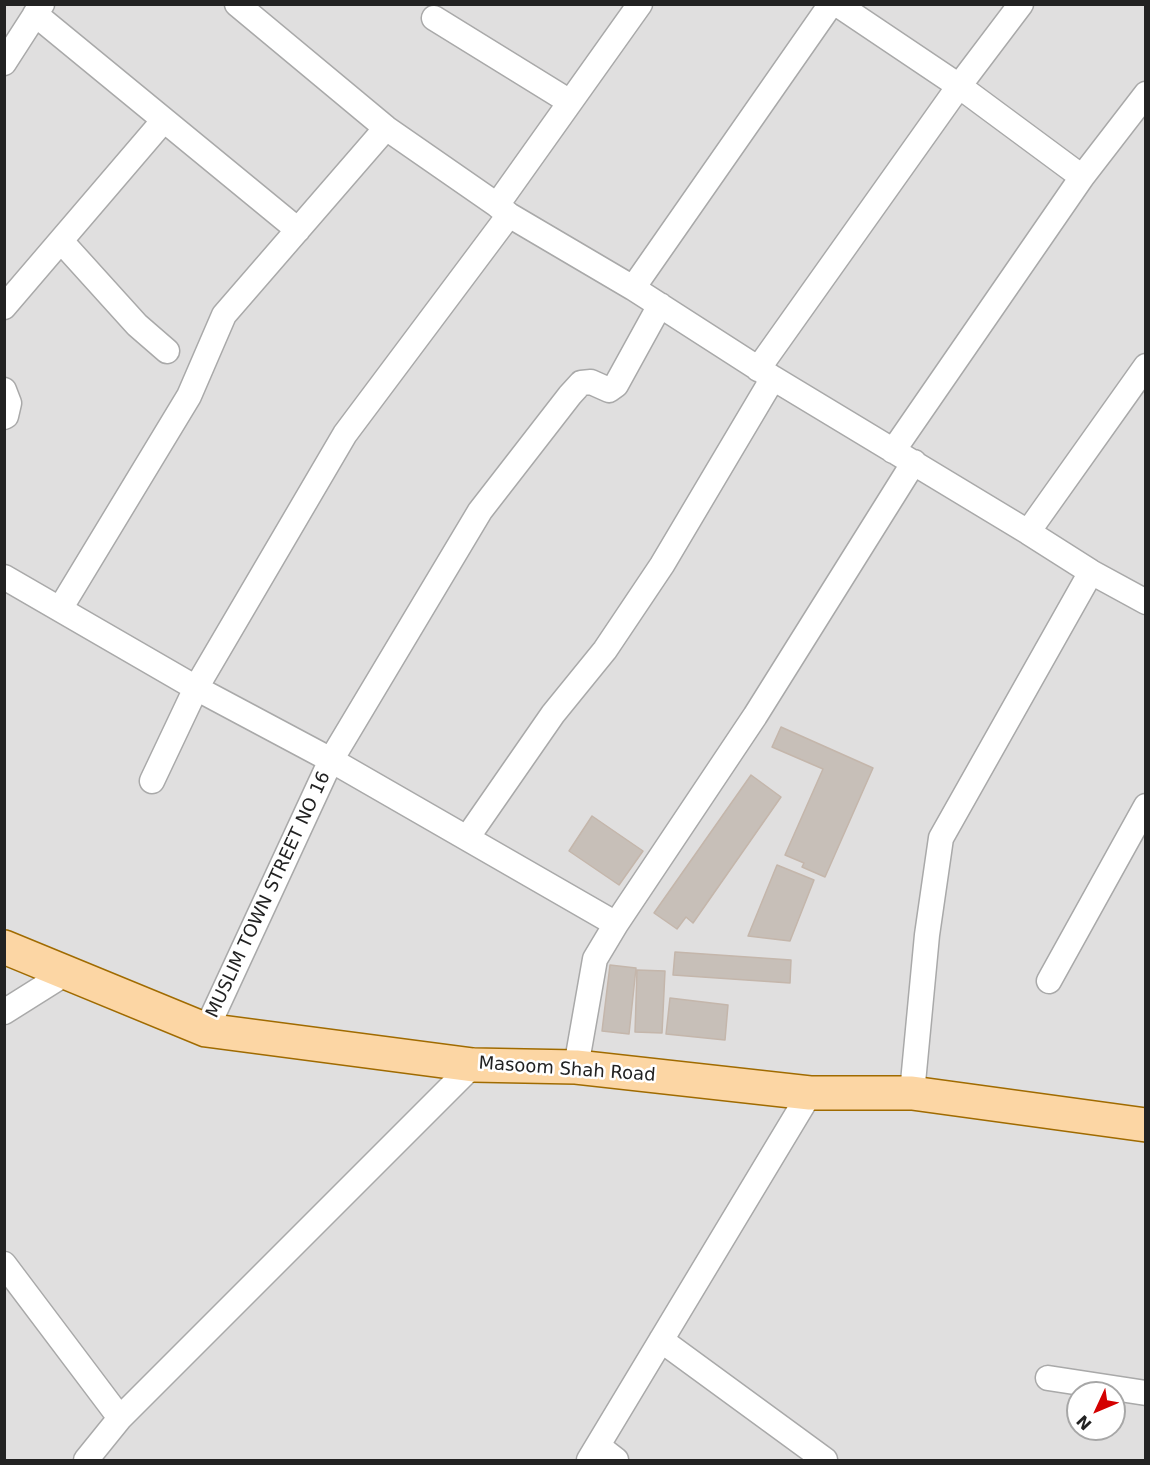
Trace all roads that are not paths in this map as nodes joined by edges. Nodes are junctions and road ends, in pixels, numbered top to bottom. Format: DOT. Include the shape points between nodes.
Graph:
graph roads {
  1 [pos="237,4"];
  2 [pos="831,4"];
  3 [pos="837,4"];
  4 [pos="1021,4"];
  5 [pos="636,6"];
  6 [pos="39,9"];
  7 [pos="434,18"];
  8 [pos="4,63"];
  9 [pos="959,86"];
  10 [pos="1146,93"];
  11 [pos="570,102"];
  12 [pos="164,120"];
  13 [pos="386,128"];
  14 [pos="1082,177"];
  15 [pos="503,210"];
  16 [pos="298,230"];
  17 [pos="61,241"];
  18 [pos="633,288"];
  19 [pos="660,305"];
  20 [pos="4,307"];
  21 [pos="167,351"];
  22 [pos="1146,366"];
  23 [pos="765,374"];
  24 [pos="4,390"];
  25 [pos="4,417"];
  26 [pos="904,457"];
  27 [pos="1028,532"];
  28 [pos="1091,572"];
  29 [pos="4,577"];
  30 [pos="1146,602"];
  31 [pos="60,609"];
  32 [pos="196,688"];
  33 [pos="331,760"];
  34 [pos="152,781"];
  35 [pos="1146,806"];
  36 [pos="467,838"];
  37 [pos="616,924"];
  38 [pos="4,946"];
  39 [pos="66,973"];
  40 [pos="1048,981"];
  41 [pos="4,1012"];
  42 [pos="206,1030"];
  43 [pos="473,1065"];
  44 [pos="576,1067"];
  45 [pos="810,1093"];
  46 [pos="912,1093"];
  47 [pos="1146,1125"];
  48 [pos="4,1264"];
  49 [pos="661,1341"];
  50 [pos="1048,1378"];
  51 [pos="1146,1393"];
  52 [pos="120,1418"];
  53 [pos="601,1456"];
  54 [pos="86,1461"];
  55 [pos="825,1461"];
  1 -- 13 [label="street"];
  2 -- 18 [label="street"];
  3 -- 9 [label="street"];
  4 -- 9 [label="street"];
  5 -- 11 [label="street"];
  6 -- 8 [label="street"];
  6 -- 12 [label="street"];
  7 -- 11 [label="street"];
  9 -- 14 [label="street"];
  9 -- 23 [label="street"];
  10 -- 14 [label="street"];
  11 -- 15 [label="street"];
  12 -- 16 [label="street"];
  12 -- 17 [label="street"];
  13 -- 15 [label="street"];
  13 -- 16 [label="street"];
  14 -- 26 [label="street"];
  15 -- 18 [label="street"];
  15 -- 32 [label="street" via="345,434"];
  16 -- 31 [label="street" via="224,315 189,396"];
  17 -- 20 [label="street"];
  17 -- 21 [label="street" via="137,325"];
  18 -- 19 [label="street"];
  19 -- 23 [label="street"];
  19 -- 33 [label="street, MUSLIM TOWN STREET NO 16" via="616,385 609,390 591,382 581,383 480,511"];
  22 -- 27 [label="street"];
  23 -- 26 [label="street"];
  23 -- 36 [label="street" via="662,565 605,650 553,714"];
  24 -- 25 [label="street" via="9,403"];
  26 -- 27 [label="street"];
  26 -- 37 [label="street" via="755,716"];
  27 -- 28 [label="street"];
  28 -- 30 [label="street"];
  28 -- 46 [label="street" via="941,838"];
  29 -- 31 [label="street"];
  31 -- 32 [label="street"];
  32 -- 33 [label="street"];
  32 -- 34 [label="street"];
  33 -- 36 [label="street"];
  33 -- 42 [label="street, MUSLIM TOWN STREET NO 16"];
  35 -- 40 [label="street"];
  36 -- 37 [label="street"];
  37 -- 44 [label="street" via="595,959"];
  38 -- 39 [label="main road, Masoom Shah Road"];
  39 -- 41 [label="street"];
  39 -- 42 [label="main road, Masoom Shah Road"];
  42 -- 43 [label="main road, Masoom Shah Road"];
  43 -- 44 [label="main road, Masoom Shah Road"];
  43 -- 52 [label="street"];
  44 -- 45 [label="main road, Masoom Shah Road"];
  45 -- 46 [label="main road, Masoom Shah Road"];
  45 -- 49 [label="street"];
  46 -- 47 [label="main road, Masoom Shah Road"];
  48 -- 52 [label="street"];
  49 -- 53 [label="street"];
  49 -- 55 [label="street"];
  50 -- 51 [label="street"];
  52 -- 54 [label="street"];
}
